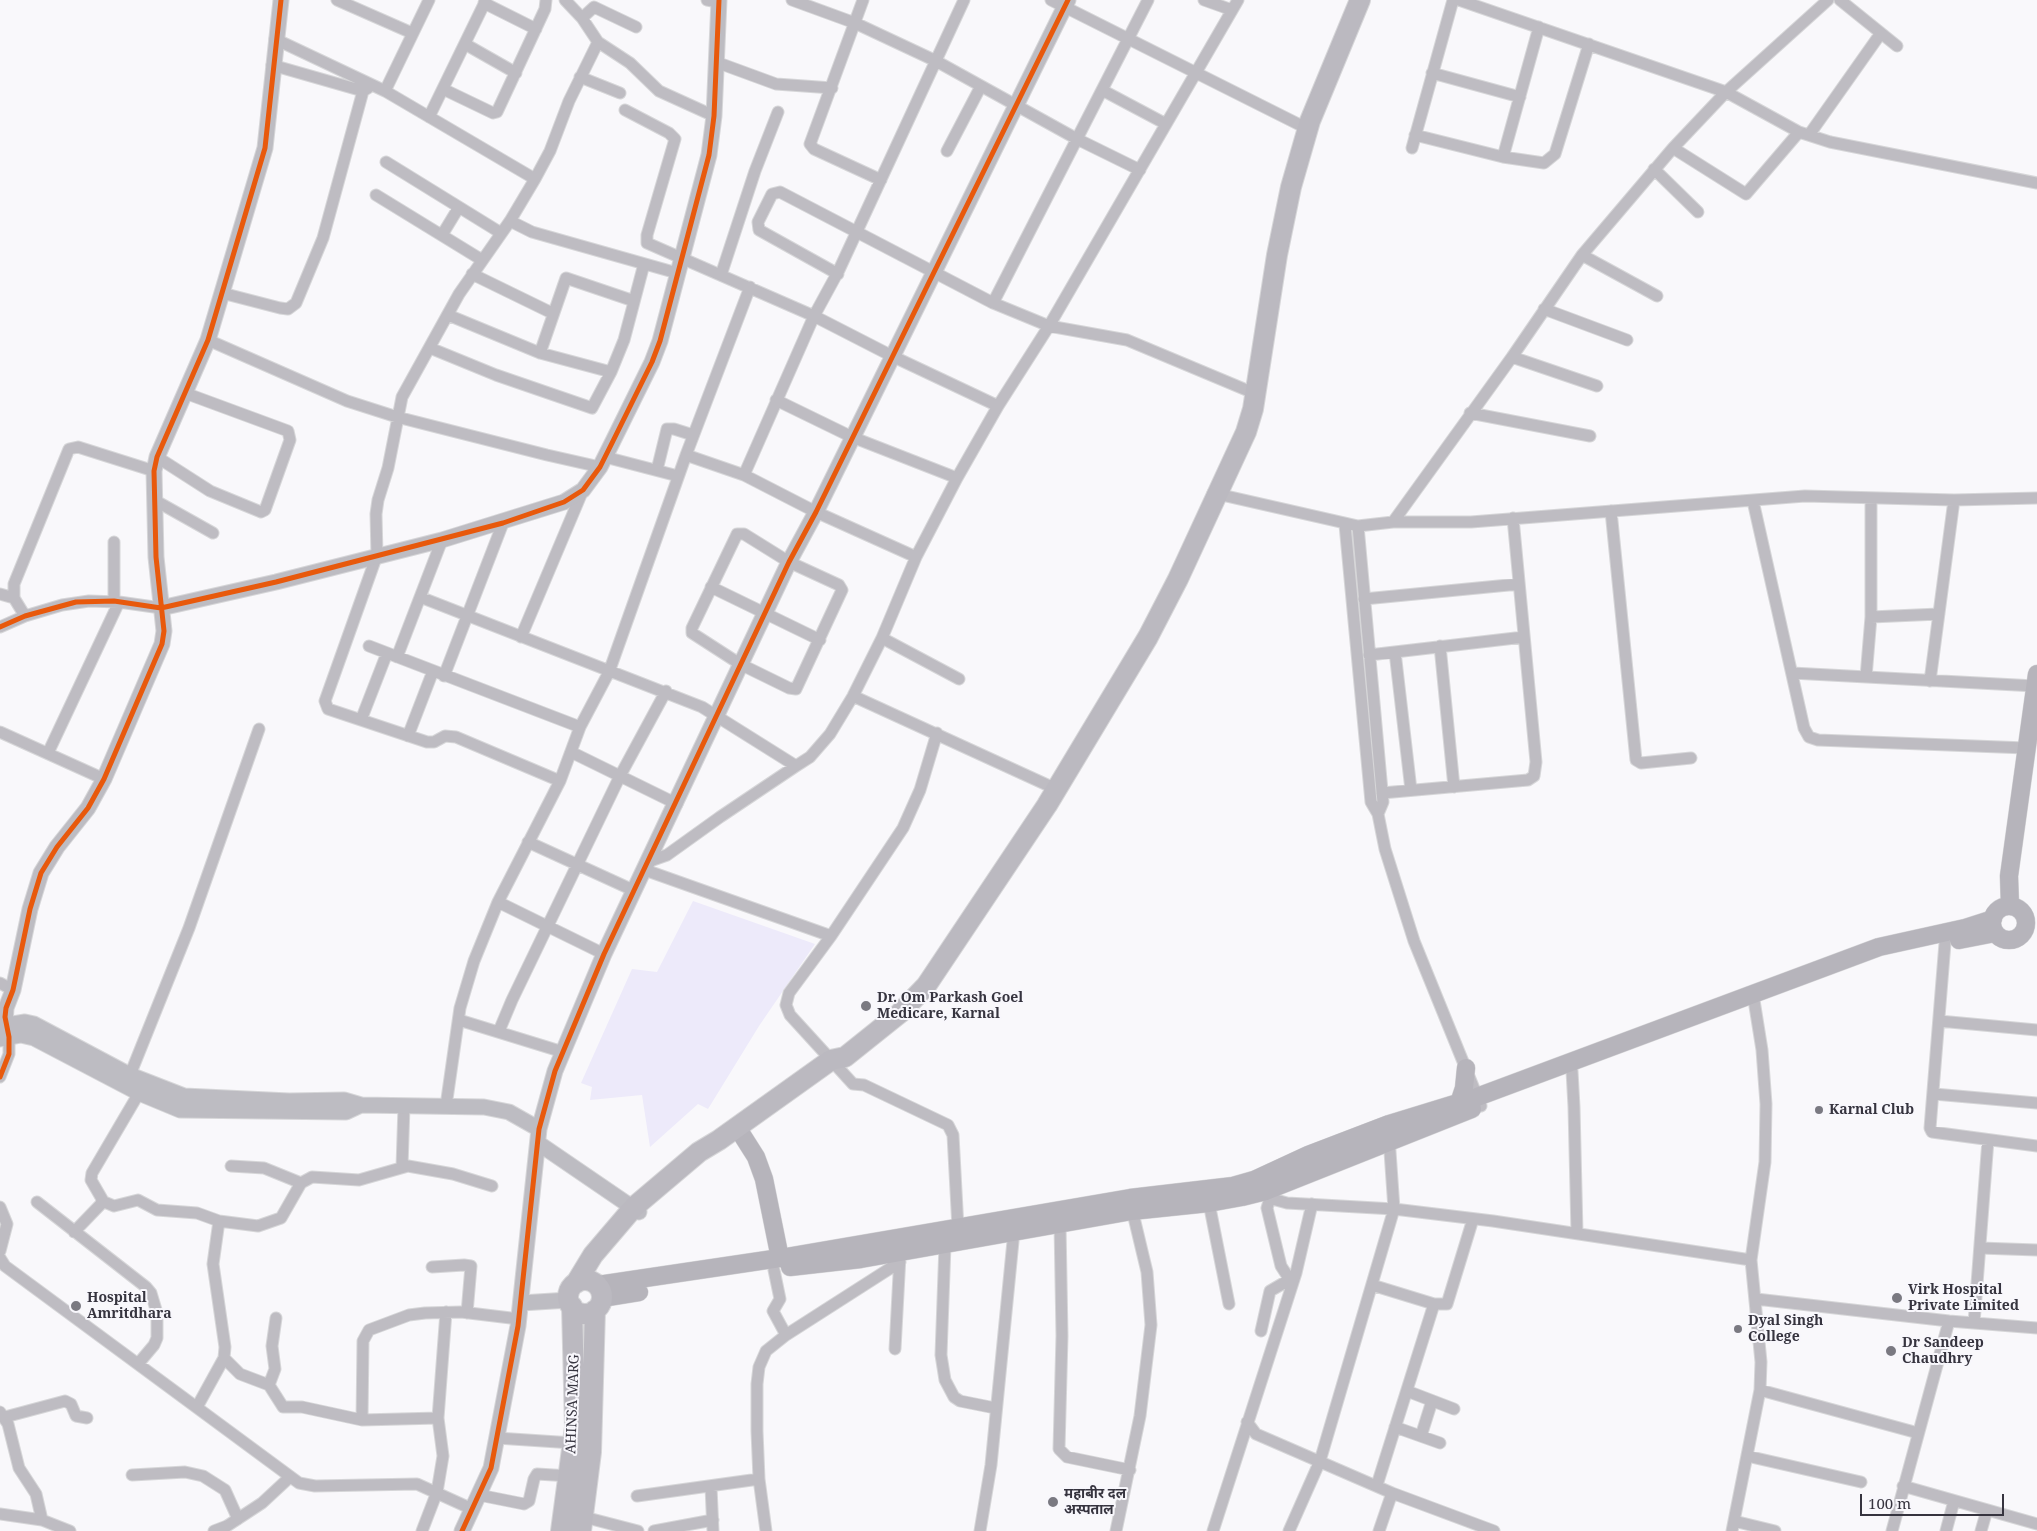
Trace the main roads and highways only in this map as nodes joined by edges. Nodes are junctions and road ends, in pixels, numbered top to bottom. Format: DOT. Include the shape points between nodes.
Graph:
graph roads {
  1 [pos="1350,0"];
  2 [pos="1360,0"];
  3 [pos="1303,127"];
  4 [pos="2036,680"];
  5 [pos="2010,906"];
  6 [pos="2030,925"];
  7 [pos="1994,926"];
  8 [pos="1754,999"];
  9 [pos="1466,1068"];
  10 [pos="1479,1102"];
  11 [pos="1459,1103"];
  12 [pos="737,1127"];
  13 [pos="1175,1199"];
  14 [pos="1084,1213"];
  15 [pos="901,1251"];
  16 [pos="777,1264"];
  17 [pos="586,1295"];
  18 [pos="583,1524"];
  19 [pos="561,1531"];
  1 -- 3 [label="highway"];
  2 -- 3 [label="highway"];
  3 -- 12 [label="highway" via="1286,158 1269,235 1251,392 1213,493 1142,628 1051,787 920,976 895,1003 838,1048 831,1060"];
  4 -- 5 [label="main road" via="2010,876"];
  5 -- 6 [label="main road" via="2018,909"];
  5 -- 7 [label="main road" via="2000,909"];
  6 -- 7 [label="main road" via="2012,940 2006,939"];
  7 -- 8 [label="main road"];
  7 -- 8 [label="main road" via="1965,928 1879,947"];
  8 -- 10 [label="main road"];
  9 -- 11 [label="main road"];
  10 -- 11 [label="main road"];
  10 -- 13 [label="main road" via="1268,1193 1209,1203"];
  11 -- 13 [label="main road" via="1389,1124 1254,1180"];
  12 -- 16 [label="main road" via="756,1157 764,1179"];
  12 -- 17 [label="highway" via="699,1152 636,1210 594,1255"];
  13 -- 14 [label="main road"];
  14 -- 15 [label="main road" via="1060,1224 946,1246"];
  14 -- 15 [label="main road" via="958,1228"];
  15 -- 16 [label="main road"];
  16 -- 17 [label="main road"];
  17 -- 18 [label="highway, AHINSA MARG" via="591,1452"];
  17 -- 19 [label="highway, AHINSA MARG" via="575,1352 574,1443"];
}
